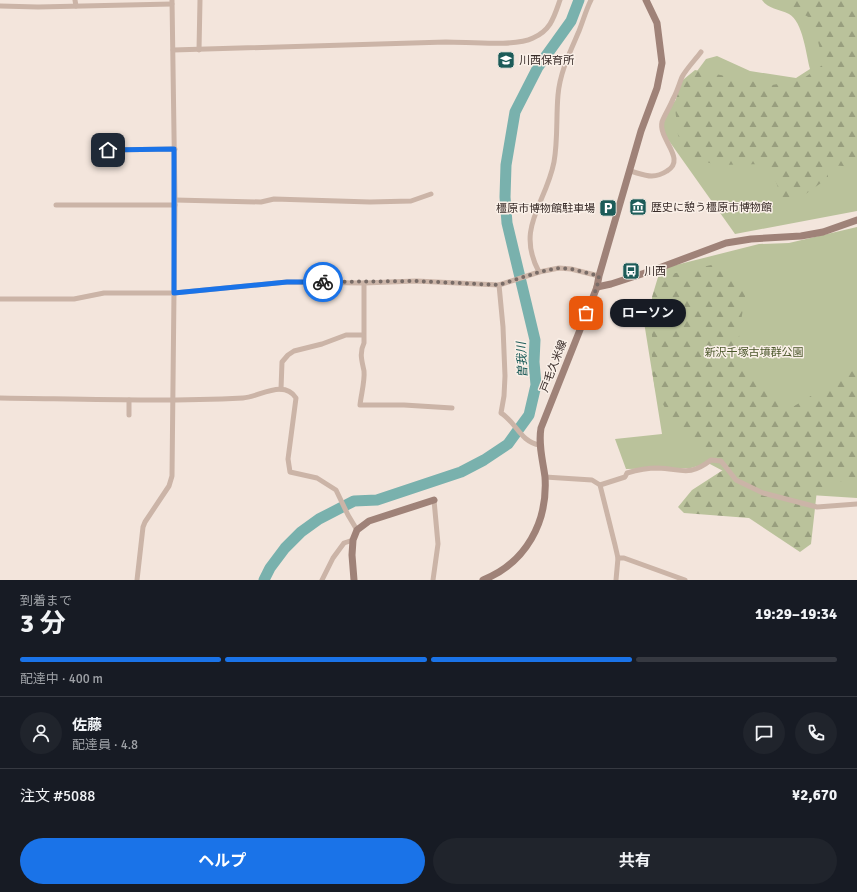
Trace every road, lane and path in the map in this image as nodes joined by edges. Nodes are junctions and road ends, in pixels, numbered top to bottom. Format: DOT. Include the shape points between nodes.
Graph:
graph roads {
  1 [pos="76,0"];
  2 [pos="200,0"];
  3 [pos="560,0"];
  4 [pos="591,0"];
  5 [pos="646,0"];
  6 [pos="172,2"];
  7 [pos="0,6"];
  8 [pos="76,6"];
  9 [pos="173,50"];
  10 [pos="199,50"];
  11 [pos="701,52"];
  12 [pos="174,149"];
  13 [pos="108,150"];
  14 [pos="630,170"];
  15 [pos="431,194"];
  16 [pos="175,202"];
  17 [pos="56,205"];
  18 [pos="857,220"];
  19 [pos="537,273"];
  20 [pos="599,276"];
  21 [pos="364,283"];
  22 [pos="499,285"];
  23 [pos="597,287"];
  24 [pos="174,293"];
  25 [pos="0,299"];
  26 [pos="363,335"];
  27 [pos="281,389"];
  28 [pos="0,398"];
  29 [pos="172,399"];
  30 [pos="129,400"];
  31 [pos="452,408"];
  32 [pos="129,415"];
  33 [pos="540,445"];
  34 [pos="544,477"];
  35 [pos="600,486"];
  36 [pos="434,500"];
  37 [pos="857,504"];
  38 [pos="357,530"];
  39 [pos="353,540"];
  40 [pos="618,558"];
  41 [pos="137,580"];
  42 [pos="322,580"];
  43 [pos="354,580"];
  44 [pos="432,580"];
  45 [pos="483,580"];
  46 [pos="616,580"];
  47 [pos="685,580"];
  1 -- 8 [label="street"];
  2 -- 10 [label="street"];
  3 -- 10 [label="street" via="553,20 544,32 523,42"];
  4 -- 19 [label="street" via="562,70 554,164 533,218 530,247"];
  5 -- 14 [label="main road, 戸毛久米線" via="657,23 662,63 657,88"];
  6 -- 8 [label="street"];
  6 -- 9 [label="street"];
  7 -- 8 [label="street"];
  9 -- 10 [label="street"];
  9 -- 12 [label="street"];
  11 -- 14 [label="street" via="683,76 662,122 664,138 675,161 671,169 660,176 650,177"];
  12 -- 13 [label="street"];
  12 -- 16 [label="street"];
  14 -- 20 [label="main road, 戸毛久米線"];
  15 -- 16 [label="street" via="411,201 274,198 261,202"];
  16 -- 17 [label="street"];
  16 -- 24 [label="street"];
  18 -- 23 [label="main road" via="823,232 801,236 726,243 651,271"];
  19 -- 20 [label="street" via="559,268"];
  19 -- 22 [label="street"];
  20 -- 23 [label="main road, 戸毛久米線"];
  21 -- 22 [label="street" via="416,281"];
  21 -- 24 [label="street" via="287,282"];
  21 -- 26 [label="street"];
  22 -- 33 [label="street" via="505,376 501,413 526,440"];
  23 -- 33 [label="main road, 戸毛久米線" via="541,428"];
  24 -- 25 [label="street" via="104,294 74,299"];
  24 -- 29 [label="street"];
  26 -- 27 [label="street" via="346,335 294,351 282,362"];
  26 -- 31 [label="street" via="361,362 364,371 360,405 404,404"];
  27 -- 29 [label="street" via="245,398"];
  27 -- 38 [label="street" via="289,390 296,398 288,459 290,472 317,478 336,490"];
  28 -- 30 [label="street"];
  29 -- 30 [label="street"];
  29 -- 41 [label="street" via="172,476 169,486 143,527"];
  30 -- 32 [label="street"];
  33 -- 34 [label="main road, 戸毛久米線"];
  34 -- 35 [label="street" via="592,480"];
  34 -- 45 [label="main road, 戸毛久米線" via="544,508 532,538 511,563"];
  35 -- 37 [label="street" via="642,469 687,471 700,468 711,460 721,460 736,480 763,493 817,507"];
  35 -- 40 [label="street"];
  36 -- 38 [label="main road" via="369,521"];
  36 -- 44 [label="street" via="438,544"];
  38 -- 39 [label="main road"];
  39 -- 42 [label="street" via="344,543"];
  39 -- 43 [label="main road"];
  40 -- 46 [label="street"];
  40 -- 47 [label="street"];
}
